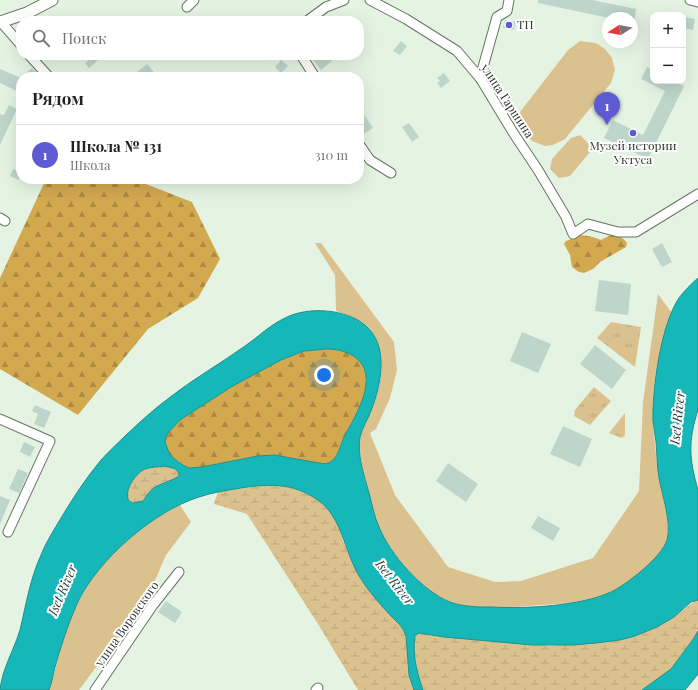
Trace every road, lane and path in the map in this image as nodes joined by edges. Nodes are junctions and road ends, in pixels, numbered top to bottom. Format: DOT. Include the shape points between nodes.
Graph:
graph roads {
  1 [pos="52,0"];
  2 [pos="194,0"];
  3 [pos="344,0"];
  4 [pos="370,0"];
  5 [pos="509,0"];
  6 [pos="690,0"];
  7 [pos="698,2"];
  8 [pos="187,7"];
  9 [pos="18,16"];
  10 [pos="314,16"];
  11 [pos="16,17"];
  12 [pos="0,22"];
  13 [pos="16,40"];
  14 [pos="33,60"];
  15 [pos="304,60"];
  16 [pos="44,72"];
  17 [pos="312,72"];
  18 [pos="480,78"];
  19 [pos="364,151"];
  20 [pos="391,173"];
  21 [pos="698,194"];
  22 [pos="0,419"];
  23 [pos="8,532"];
  24 [pos="179,572"];
  25 [pos="95,690"];
  1 -- 9 [label="street"];
  2 -- 8 [label="street"];
  3 -- 10 [label="street" via="326,7"];
  4 -- 18 [label="street, улица Гаршина" via="457,51"];
  5 -- 18 [label="street" via="507,11 496,17"];
  6 -- 7 [label="street"];
  11 -- 12 [label="street"];
  12 -- 13 [label="street"];
  14 -- 16 [label="street"];
  15 -- 17 [label="street"];
  18 -- 21 [label="street, улица Гаршина" via="550,190 573,234 588,224 618,232 636,232"];
  19 -- 20 [label="street" via="370,160"];
  22 -- 23 [label="street" via="50,441"];
  24 -- 25 [label="street, улица Воровского"];
}
